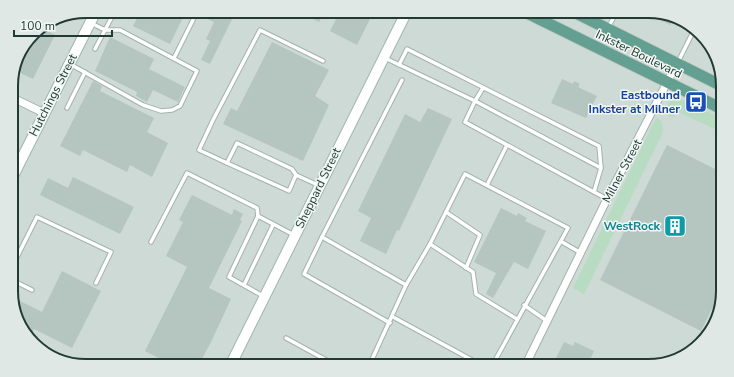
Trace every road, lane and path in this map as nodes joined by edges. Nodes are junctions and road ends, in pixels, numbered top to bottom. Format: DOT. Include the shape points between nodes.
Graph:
graph roads {
  1 [pos="92,18"];
  2 [pos="111,18"];
  3 [pos="404,18"];
  4 [pos="537,18"];
  5 [pos="586,18"];
  6 [pos="614,18"];
  7 [pos="193,20"];
  8 [pos="90,22"];
  9 [pos="608,29"];
  10 [pos="105,30"];
  11 [pos="692,34"];
  12 [pos="95,49"];
  13 [pos="174,58"];
  14 [pos="384,58"];
  15 [pos="323,61"];
  16 [pos="677,63"];
  17 [pos="69,64"];
  18 [pos="399,65"];
  19 [pos="85,72"];
  20 [pos="402,80"];
  21 [pos="668,82"];
  22 [pos="716,83"];
  23 [pos="483,88"];
  24 [pos="18,100"];
  25 [pos="475,101"];
  26 [pos="716,106"];
  27 [pos="67,108"];
  28 [pos="44,113"];
  29 [pos="507,145"];
  30 [pos="227,163"];
  31 [pos="18,166"];
  32 [pos="601,168"];
  33 [pos="296,175"];
  34 [pos="487,185"];
  35 [pos="319,186"];
  36 [pos="594,192"];
  37 [pos="607,199"];
  38 [pos="446,212"];
  39 [pos="258,216"];
  40 [pos="273,225"];
  41 [pos="295,236"];
  42 [pos="322,237"];
  43 [pos="151,242"];
  44 [pos="562,242"];
  45 [pos="430,244"];
  46 [pos="581,253"];
  47 [pos="18,255"];
  48 [pos="466,268"];
  49 [pos="18,283"];
  50 [pos="96,283"];
  51 [pos="244,285"];
  52 [pos="406,285"];
  53 [pos="32,290"];
  54 [pos="265,296"];
  55 [pos="524,305"];
  56 [pos="393,317"];
  57 [pos="517,319"];
  58 [pos="547,321"];
  59 [pos="390,323"];
  60 [pos="286,338"];
  61 [pos="234,359"];
  62 [pos="324,359"];
  63 [pos="372,359"];
  64 [pos="470,359"];
  65 [pos="496,359"];
  66 [pos="528,359"];
  1 -- 8 [label="street, Hutchings Street"];
  2 -- 10 [label="lane"];
  3 -- 14 [label="street, Sheppard Street"];
  4 -- 21 [label="main road, Inkster Boulevard"];
  5 -- 9 [label="main road, Inkster Boulevard"];
  6 -- 9 [label="lane"];
  7 -- 13 [label="lane"];
  8 -- 10 [label="lane"];
  8 -- 17 [label="street, Hutchings Street"];
  9 -- 16 [label="main road, Inkster Boulevard"];
  10 -- 12 [label="lane"];
  10 -- 13 [label="lane" via="120,30"];
  11 -- 16 [label="lane"];
  13 -- 19 [label="lane" via="197,71 180,106 161,112 143,105"];
  14 -- 18 [label="lane"];
  14 -- 35 [label="street, Sheppard Street"];
  15 -- 30 [label="lane" via="260,30 200,150"];
  16 -- 21 [label="street, Milner Street"];
  16 -- 22 [label="main road, Inkster Boulevard"];
  17 -- 19 [label="lane"];
  17 -- 28 [label="street, Hutchings Street"];
  18 -- 23 [label="lane" via="407,49"];
  18 -- 25 [label="lane"];
  19 -- 27 [label="lane"];
  20 -- 42 [label="lane"];
  21 -- 26 [label="main road, Inkster Boulevard"];
  21 -- 37 [label="street, Milner Street"];
  23 -- 25 [label="lane"];
  23 -- 32 [label="lane" via="599,146"];
  24 -- 28 [label="street"];
  25 -- 29 [label="lane" via="465,122"];
  25 -- 32 [label="lane"];
  28 -- 31 [label="street, Hutchings Street"];
  29 -- 34 [label="lane"];
  29 -- 36 [label="lane"];
  30 -- 33 [label="lane" via="288,191"];
  30 -- 33 [label="lane" via="237,143 292,169"];
  32 -- 36 [label="lane"];
  33 -- 35 [label="lane"];
  34 -- 38 [label="lane" via="465,174"];
  34 -- 44 [label="lane" via="568,228"];
  35 -- 41 [label="street, Sheppard Street"];
  36 -- 37 [label="lane"];
  37 -- 46 [label="street, Milner Street"];
  38 -- 45 [label="lane"];
  38 -- 48 [label="lane" via="480,235"];
  39 -- 40 [label="lane"];
  39 -- 43 [label="lane" via="257,208 187,173"];
  39 -- 51 [label="lane" via="229,277"];
  40 -- 41 [label="lane"];
  40 -- 51 [label="lane"];
  41 -- 54 [label="street, Sheppard Street"];
  42 -- 52 [label="lane"];
  42 -- 59 [label="lane" via="304,274"];
  44 -- 46 [label="lane"];
  44 -- 55 [label="lane"];
  45 -- 48 [label="lane"];
  45 -- 52 [label="lane"];
  46 -- 58 [label="street, Milner Street"];
  47 -- 50 [label="lane" via="37,217 111,252"];
  48 -- 57 [label="lane" via="473,272 476,294"];
  49 -- 53 [label="lane"];
  51 -- 54 [label="lane"];
  52 -- 56 [label="lane"];
  54 -- 61 [label="street, Sheppard Street"];
  55 -- 57 [label="lane"];
  55 -- 58 [label="lane"];
  56 -- 59 [label="lane"];
  56 -- 64 [label="lane"];
  57 -- 65 [label="lane"];
  58 -- 66 [label="street, Milner Street"];
  59 -- 63 [label="lane"];
  60 -- 62 [label="lane"];
}
